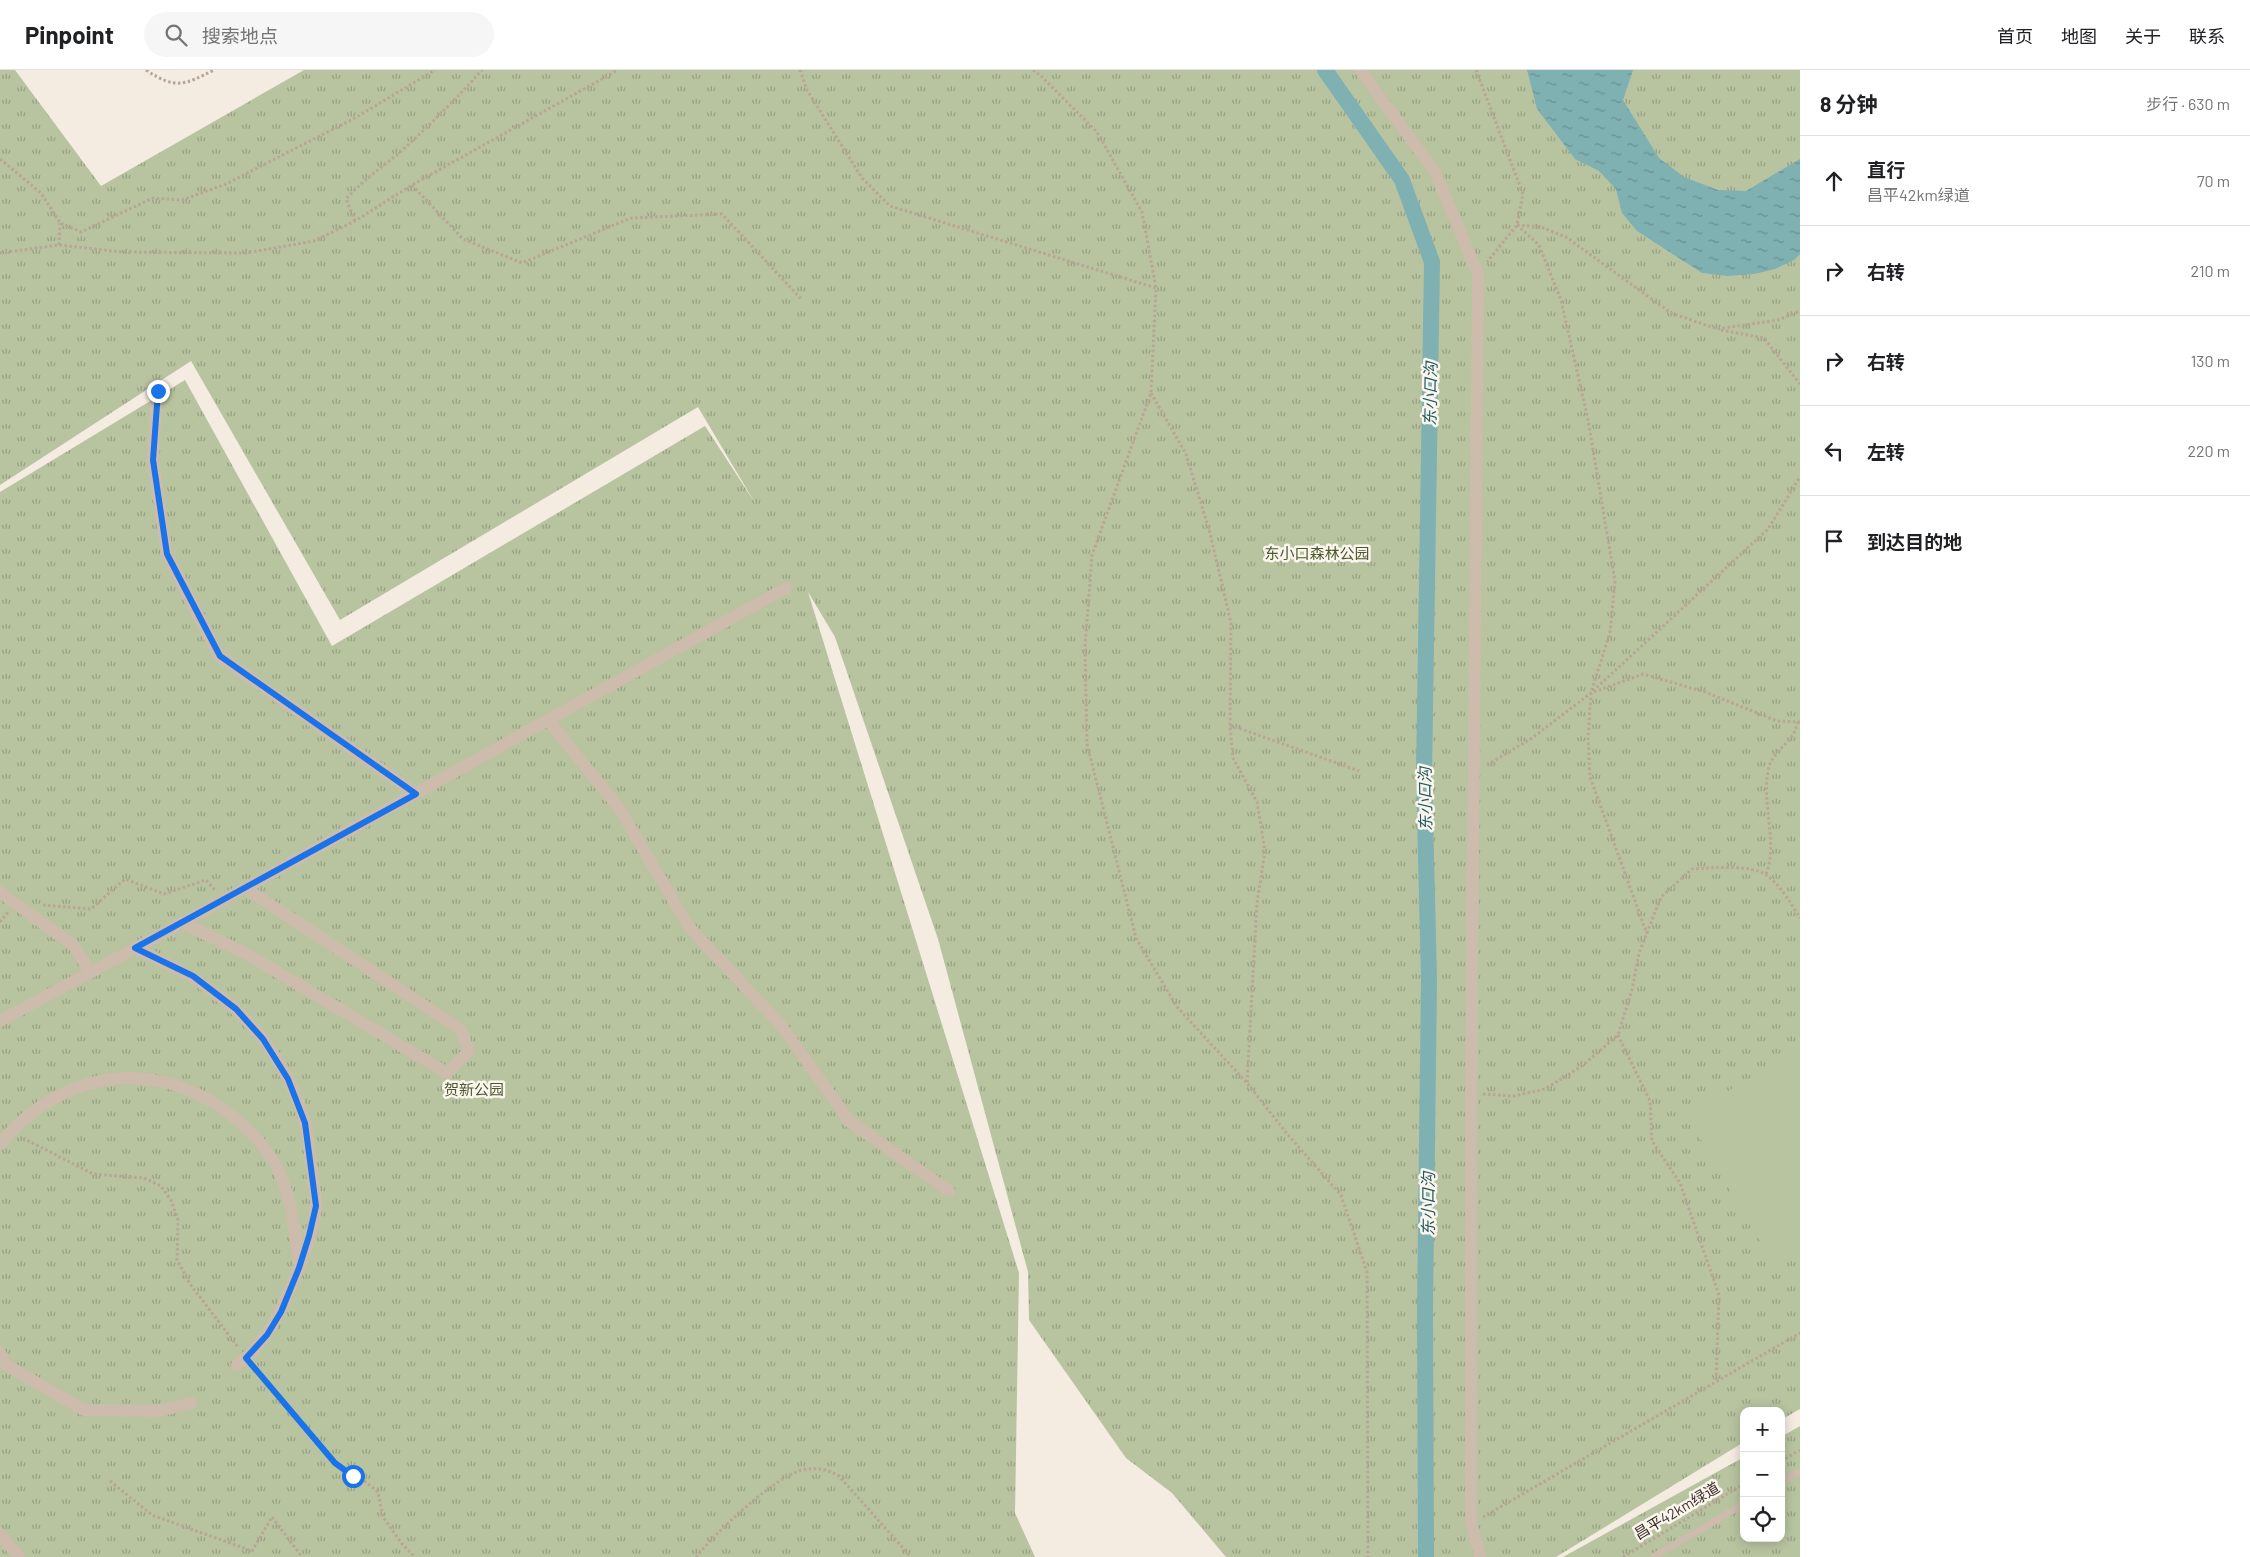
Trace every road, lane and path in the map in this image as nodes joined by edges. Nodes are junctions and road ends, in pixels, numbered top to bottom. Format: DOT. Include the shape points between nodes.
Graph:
graph roads {
  1 [pos="146,70"];
  2 [pos="214,70"];
  3 [pos="435,70"];
  4 [pos="482,70"];
  5 [pos="618,70"];
  6 [pos="800,70"];
  7 [pos="1033,70"];
  8 [pos="1360,70"];
  9 [pos="1476,70"];
  10 [pos="0,159"];
  11 [pos="412,185"];
  12 [pos="355,221"];
  13 [pos="60,223"];
  14 [pos="1517,225"];
  15 [pos="59,246"];
  16 [pos="0,253"];
  17 [pos="1478,274"];
  18 [pos="1156,288"];
  19 [pos="802,300"];
  20 [pos="1800,311"];
  21 [pos="1717,329"];
  22 [pos="1800,384"];
  23 [pos="158,391"];
  24 [pos="1151,393"];
  25 [pos="1800,477"];
  26 [pos="786,588"];
  27 [pos="1591,693"];
  28 [pos="548,720"];
  29 [pos="1799,722"];
  30 [pos="1230,724"];
  31 [pos="1359,771"];
  32 [pos="1474,773"];
  33 [pos="416,794"];
  34 [pos="1766,874"];
  35 [pos="246,888"];
  36 [pos="0,892"];
  37 [pos="224,900"];
  38 [pos="17,903"];
  39 [pos="1800,918"];
  40 [pos="0,922"];
  41 [pos="182,923"];
  42 [pos="1647,934"];
  43 [pos="135,948"];
  44 [pos="90,972"];
  45 [pos="0,1021"];
  46 [pos="1618,1035"];
  47 [pos="1246,1083"];
  48 [pos="1471,1093"];
  49 [pos="10,1132"];
  50 [pos="0,1144"];
  51 [pos="949,1191"];
  52 [pos="299,1268"];
  53 [pos="1800,1333"];
  54 [pos="0,1353"];
  55 [pos="242,1362"];
  56 [pos="1716,1382"];
  57 [pos="191,1403"];
  58 [pos="1800,1450"];
  59 [pos="1785,1459"];
  60 [pos="1800,1471"];
  61 [pos="1785,1480"];
  62 [pos="110,1482"];
  63 [pos="1740,1486"];
  64 [pos="1740,1506"];
  65 [pos="1471,1522"];
  66 [pos="0,1534"];
  67 [pos="19,1557"];
  68 [pos="302,1557"];
  69 [pos="415,1557"];
  70 [pos="696,1557"];
  71 [pos="912,1557"];
  72 [pos="1368,1557"];
  73 [pos="1480,1557"];
  74 [pos="1623,1557"];
  75 [pos="1653,1557"];
  1 -- 2 [label="path" via="164,82 187,83"];
  3 -- 13 [label="path" via="355,118 226,184 182,200 152,198 81,232"];
  4 -- 12 [label="path" via="444,112 346,199"];
  5 -- 11 [label="path"];
  6 -- 18 [label="path" via="807,90 862,178 890,206"];
  7 -- 18 [label="path" via="1097,132 1142,212"];
  8 -- 17 [label="street" via="1435,172"];
  9 -- 14 [label="path" via="1523,194"];
  10 -- 13 [label="path" via="41,193"];
  11 -- 12 [label="path"];
  11 -- 19 [label="path" via="463,239 522,263 631,218 722,214"];
  12 -- 15 [label="path" via="314,241 246,252 121,252"];
  13 -- 15 [label="path"];
  14 -- 17 [label="path"];
  14 -- 21 [label="path" via="1541,227 1566,237 1671,313"];
  14 -- 27 [label="path" via="1539,245 1561,300 1588,420 1611,554 1615,581 1610,632"];
  15 -- 16 [label="path"];
  17 -- 32 [label="street"];
  18 -- 24 [label="path"];
  20 -- 21 [label="path" via="1778,320"];
  21 -- 22 [label="path" via="1764,338"];
  23 -- 33 [label="street" via="153,460 167,554 220,656"];
  24 -- 30 [label="path" via="1186,454 1210,533 1230,623"];
  24 -- 47 [label="path" via="1092,555 1085,647 1087,744 1136,938 1177,1008"];
  25 -- 27 [label="path" via="1768,529"];
  26 -- 28 [label="street"];
  27 -- 29 [label="path" via="1643,674 1705,692 1777,721"];
  27 -- 32 [label="path" via="1532,738"];
  27 -- 42 [label="path" via="1590,777"];
  28 -- 33 [label="street"];
  28 -- 51 [label="street" via="619,808 689,927 780,1024 850,1122"];
  29 -- 34 [label="path" via="1794,734 1769,764 1765,794 1770,827"];
  30 -- 31 [label="path"];
  30 -- 47 [label="path" via="1233,758 1257,802 1265,852 1257,903"];
  32 -- 48 [label="street"];
  33 -- 35 [label="street"];
  34 -- 39 [label="path"];
  34 -- 42 [label="path" via="1736,867 1692,869 1661,897"];
  35 -- 37 [label="street"];
  35 -- 41 [label="street" via="460,1029 469,1051 447,1073 247,954"];
  36 -- 38 [label="street"];
  37 -- 38 [label="path" via="206,880 164,894 125,879 91,909"];
  37 -- 41 [label="street"];
  38 -- 40 [label="path"];
  38 -- 44 [label="street" via="74,946"];
  41 -- 43 [label="street"];
  42 -- 46 [label="path"];
  43 -- 44 [label="street"];
  43 -- 52 [label="street" via="193,976 236,1009 263,1039 288,1079 305,1123 316,1206"];
  44 -- 45 [label="street"];
  46 -- 48 [label="path" via="1582,1066 1545,1089 1513,1096"];
  46 -- 56 [label="path" via="1650,1101 1652,1141 1680,1183 1718,1295"];
  47 -- 72 [label="path" via="1341,1195 1367,1272"];
  48 -- 65 [label="street"];
  49 -- 50 [label="street"];
  49 -- 52 [label="street" via="41,1106 66,1092 103,1079 144,1078 175,1083 202,1095 232,1115 256,1137 270,1157 280,1175 290,1208"];
  49 -- 55 [label="path" via="93,1174 144,1178 161,1186 171,1200 178,1220 177,1260"];
  52 -- 55 [label="street" via="281,1312 267,1335"];
  53 -- 56 [label="path"];
  54 -- 57 [label="street" via="6,1365 84,1410 159,1411"];
  55 -- 69 [label="path" via="335,1463 378,1492 383,1517"];
  56 -- 65 [label="path"];
  58 -- 59 [label="path"];
  60 -- 61 [label="lane"];
  62 -- 68 [label="path" via="152,1515 252,1551 272,1517"];
  63 -- 74 [label="path, 昌平42km绿道"];
  64 -- 75 [label="lane"];
  65 -- 73 [label="street"];
  66 -- 67 [label="street"];
  70 -- 71 [label="path" via="728,1522 769,1490 800,1471 815,1468 829,1470 839,1476"];
}
